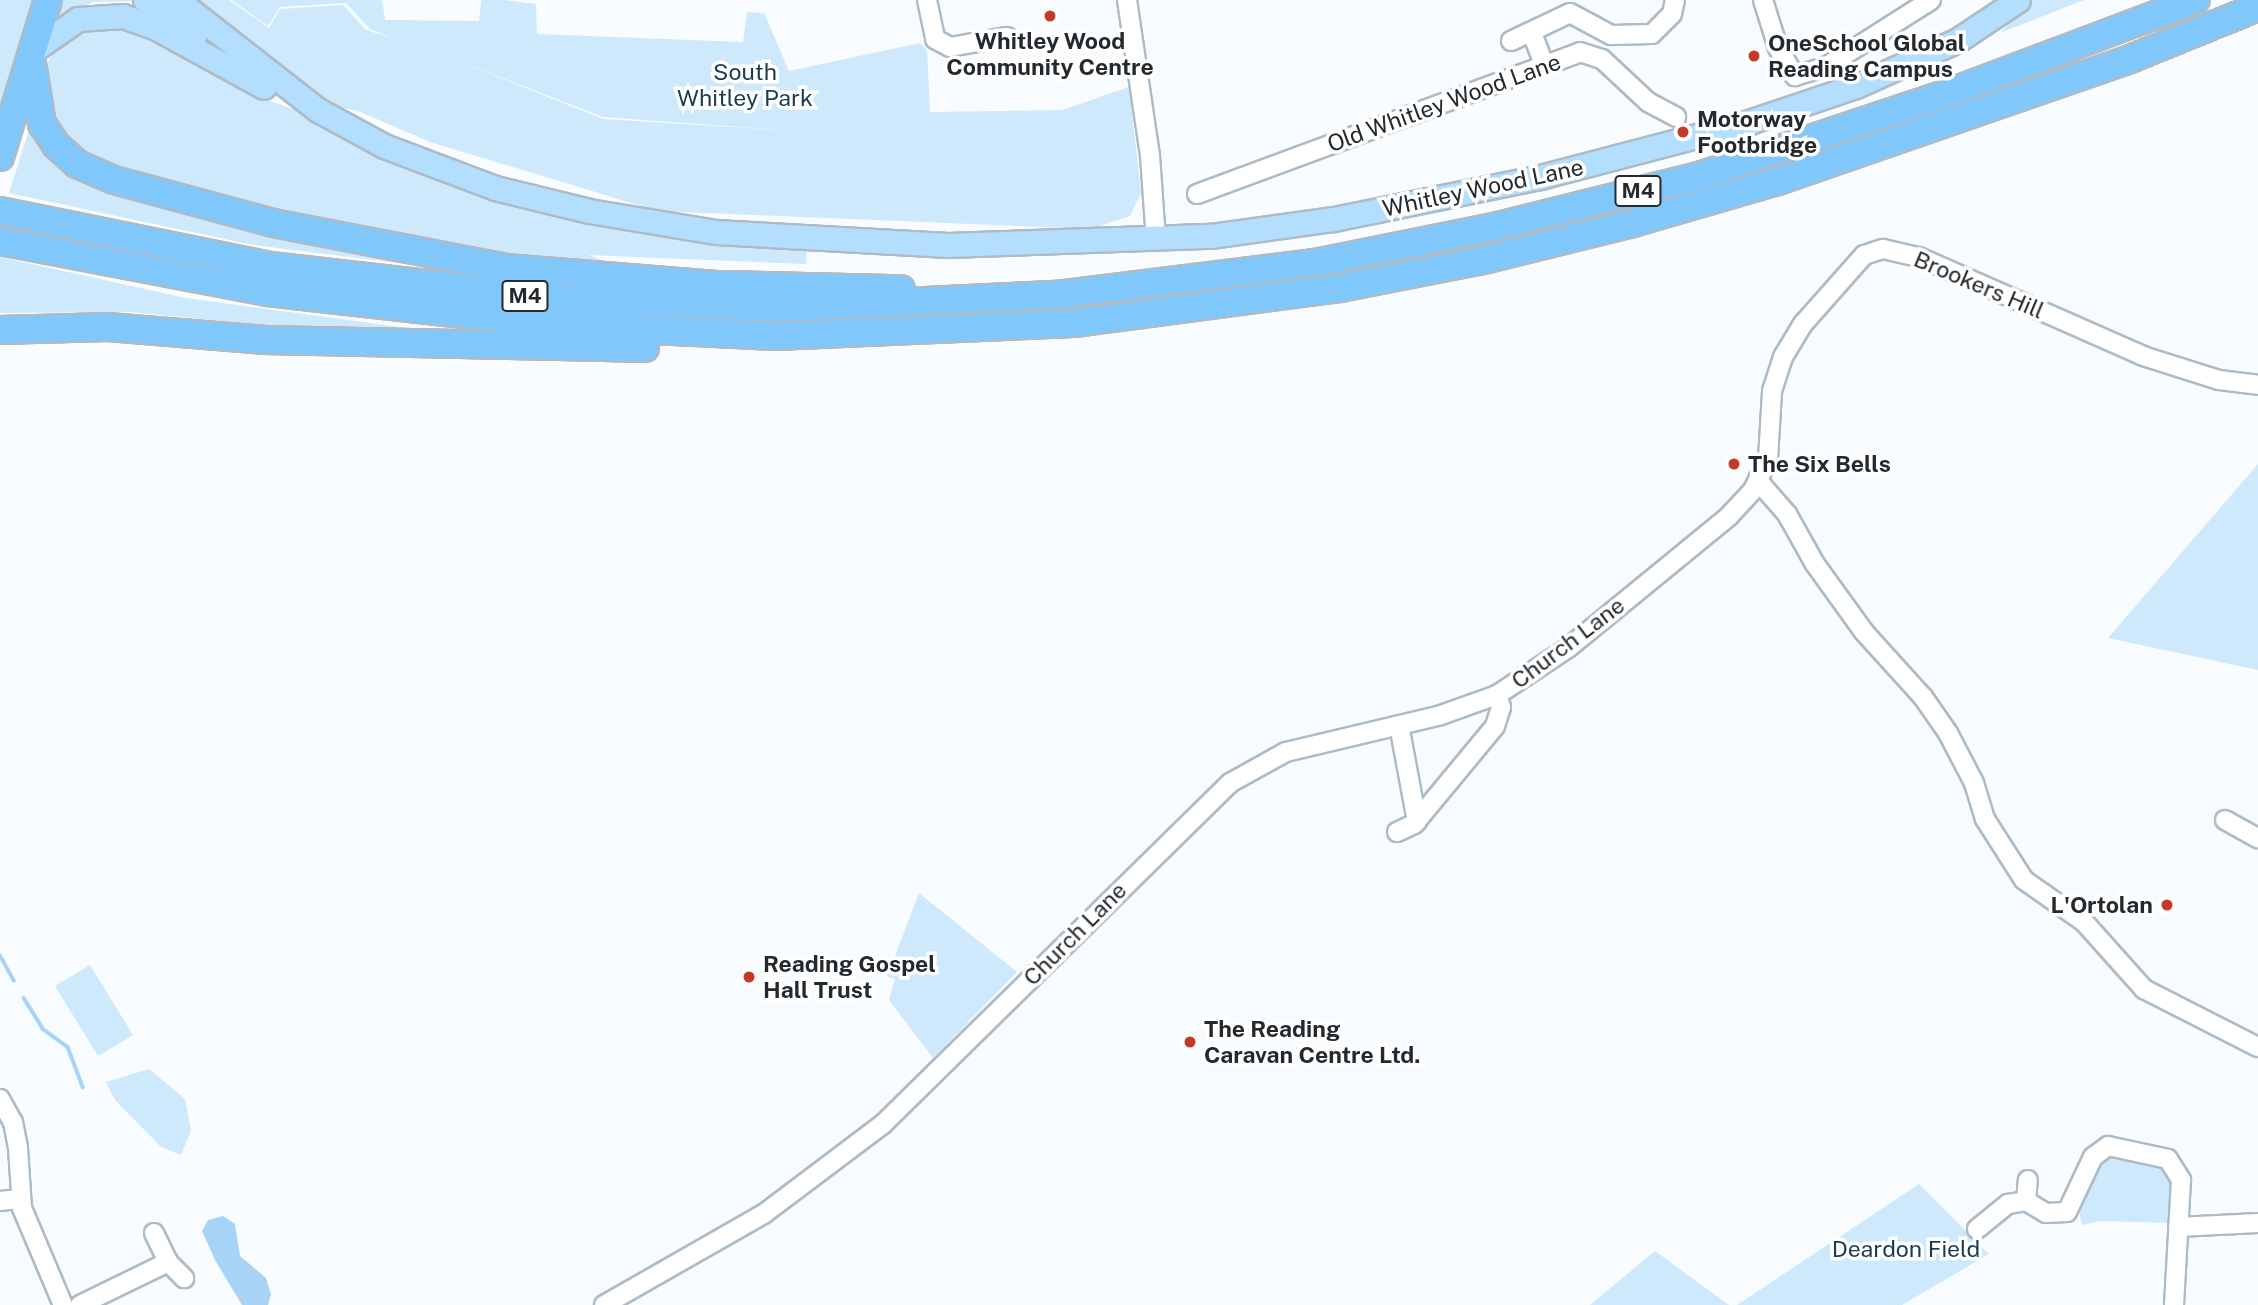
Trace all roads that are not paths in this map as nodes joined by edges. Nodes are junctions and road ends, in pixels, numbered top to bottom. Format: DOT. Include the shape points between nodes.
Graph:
graph roads {
  1 [pos="48,0"];
  2 [pos="145,0"];
  3 [pos="177,0"];
  4 [pos="927,0"];
  5 [pos="1127,0"];
  6 [pos="1675,0"];
  7 [pos="1763,0"];
  8 [pos="1931,0"];
  9 [pos="2018,0"];
  10 [pos="2196,0"];
  11 [pos="1568,6"];
  12 [pos="2258,7"];
  13 [pos="1532,33"];
  14 [pos="1007,37"];
  15 [pos="1511,41"];
  16 [pos="32,54"];
  17 [pos="1544,65"];
  18 [pos="228,66"];
  19 [pos="318,110"];
  20 [pos="1676,117"];
  21 [pos="0,156"];
  22 [pos="1197,194"];
  23 [pos="0,211"];
  24 [pos="1156,239"];
  25 [pos="0,241"];
  26 [pos="1057,295"];
  27 [pos="0,330"];
  28 [pos="776,336"];
  29 [pos="2258,385"];
  30 [pos="1759,482"];
  31 [pos="1497,695"];
  32 [pos="1399,725"];
  33 [pos="2225,820"];
  34 [pos="1416,821"];
  35 [pos="1397,832"];
  36 [pos="2258,838"];
  37 [pos="2258,1047"];
  38 [pos="0,1099"];
  39 [pos="2028,1180"];
  40 [pos="20,1199"];
  41 [pos="2026,1201"];
  42 [pos="0,1202"];
  43 [pos="2258,1223"];
  44 [pos="2178,1227"];
  45 [pos="1977,1228"];
  46 [pos="154,1233"];
  47 [pos="168,1262"];
  48 [pos="184,1278"];
  49 [pos="63,1305"];
  50 [pos="80,1305"];
  51 [pos="604,1305"];
  52 [pos="2175,1305"];
  1 -- 16 [label="highway"];
  2 -- 18 [label="main road"];
  3 -- 19 [label="main road"];
  4 -- 14 [label="street" via="934,39 950,47"];
  5 -- 24 [label="street" via="1150,156"];
  6 -- 11 [label="street" via="1672,14 1652,34 1611,35"];
  7 -- 8 [label="street" via="1778,48 1790,75 1795,76 1827,66"];
  9 -- 24 [label="main road, Whitley Wood Lane" via="1958,40 1889,74 1695,137 1401,207 1271,229"];
  10 -- 26 [label="highway, M4" via="1915,105 1702,175 1494,227 1315,263"];
  11 -- 13 [label="street"];
  12 -- 28 [label="highway, M4" via="2130,59 1779,181 1488,259 1326,290 1088,321 938,332"];
  13 -- 15 [label="street"];
  13 -- 17 [label="street"];
  16 -- 18 [label="main road" via="78,19 113,14 139,20"];
  16 -- 21 [label="highway"];
  16 -- 26 [label="highway, M4" via="42,124 77,164 114,180 273,223 468,261 558,272 719,285"];
  17 -- 20 [label="street, Old Whitley Wood Lane" via="1580,52 1602,59 1648,102"];
  17 -- 22 [label="street, Old Whitley Wood Lane"];
  18 -- 19 [label="main road"];
  19 -- 24 [label="main road, Whitley Wood Lane" via="384,146 495,188 679,227 883,244"];
  23 -- 26 [label="highway, M4" via="270,266 570,300 778,308"];
  25 -- 28 [label="highway, M4" via="111,265 371,307 572,326"];
  27 -- 28 [label="highway, M4" via="108,327 265,341 646,348"];
  29 -- 30 [label="street, Brookers Hill" via="2218,380 2144,356 1919,257 1884,249 1864,255 1840,278 1783,357 1772,391 1768,459"];
  30 -- 31 [label="street, Church Lane" via="1729,516 1568,648"];
  30 -- 37 [label="street" via="1787,514 1815,564 1864,632 1923,697 1948,733 1974,783 1985,819 2024,880 2084,922 2144,989"];
  31 -- 32 [label="street, Church Lane"];
  31 -- 34 [label="street" via="1501,707 1495,726"];
  32 -- 34 [label="street"];
  32 -- 51 [label="street, Church Lane" via="1282,753 1230,783 883,1124 765,1213"];
  33 -- 36 [label="street"];
  34 -- 35 [label="street"];
  38 -- 40 [label="street" via="13,1122"];
  39 -- 41 [label="street"];
  40 -- 42 [label="street"];
  40 -- 49 [label="street"];
  41 -- 44 [label="street" via="2046,1213 2067,1212 2093,1157 2117,1145 2159,1155 2176,1167 2181,1181"];
  41 -- 45 [label="street" via="2008,1204"];
  43 -- 44 [label="street"];
  44 -- 52 [label="street"];
  46 -- 47 [label="street"];
  47 -- 48 [label="street"];
  47 -- 50 [label="street"];
}
